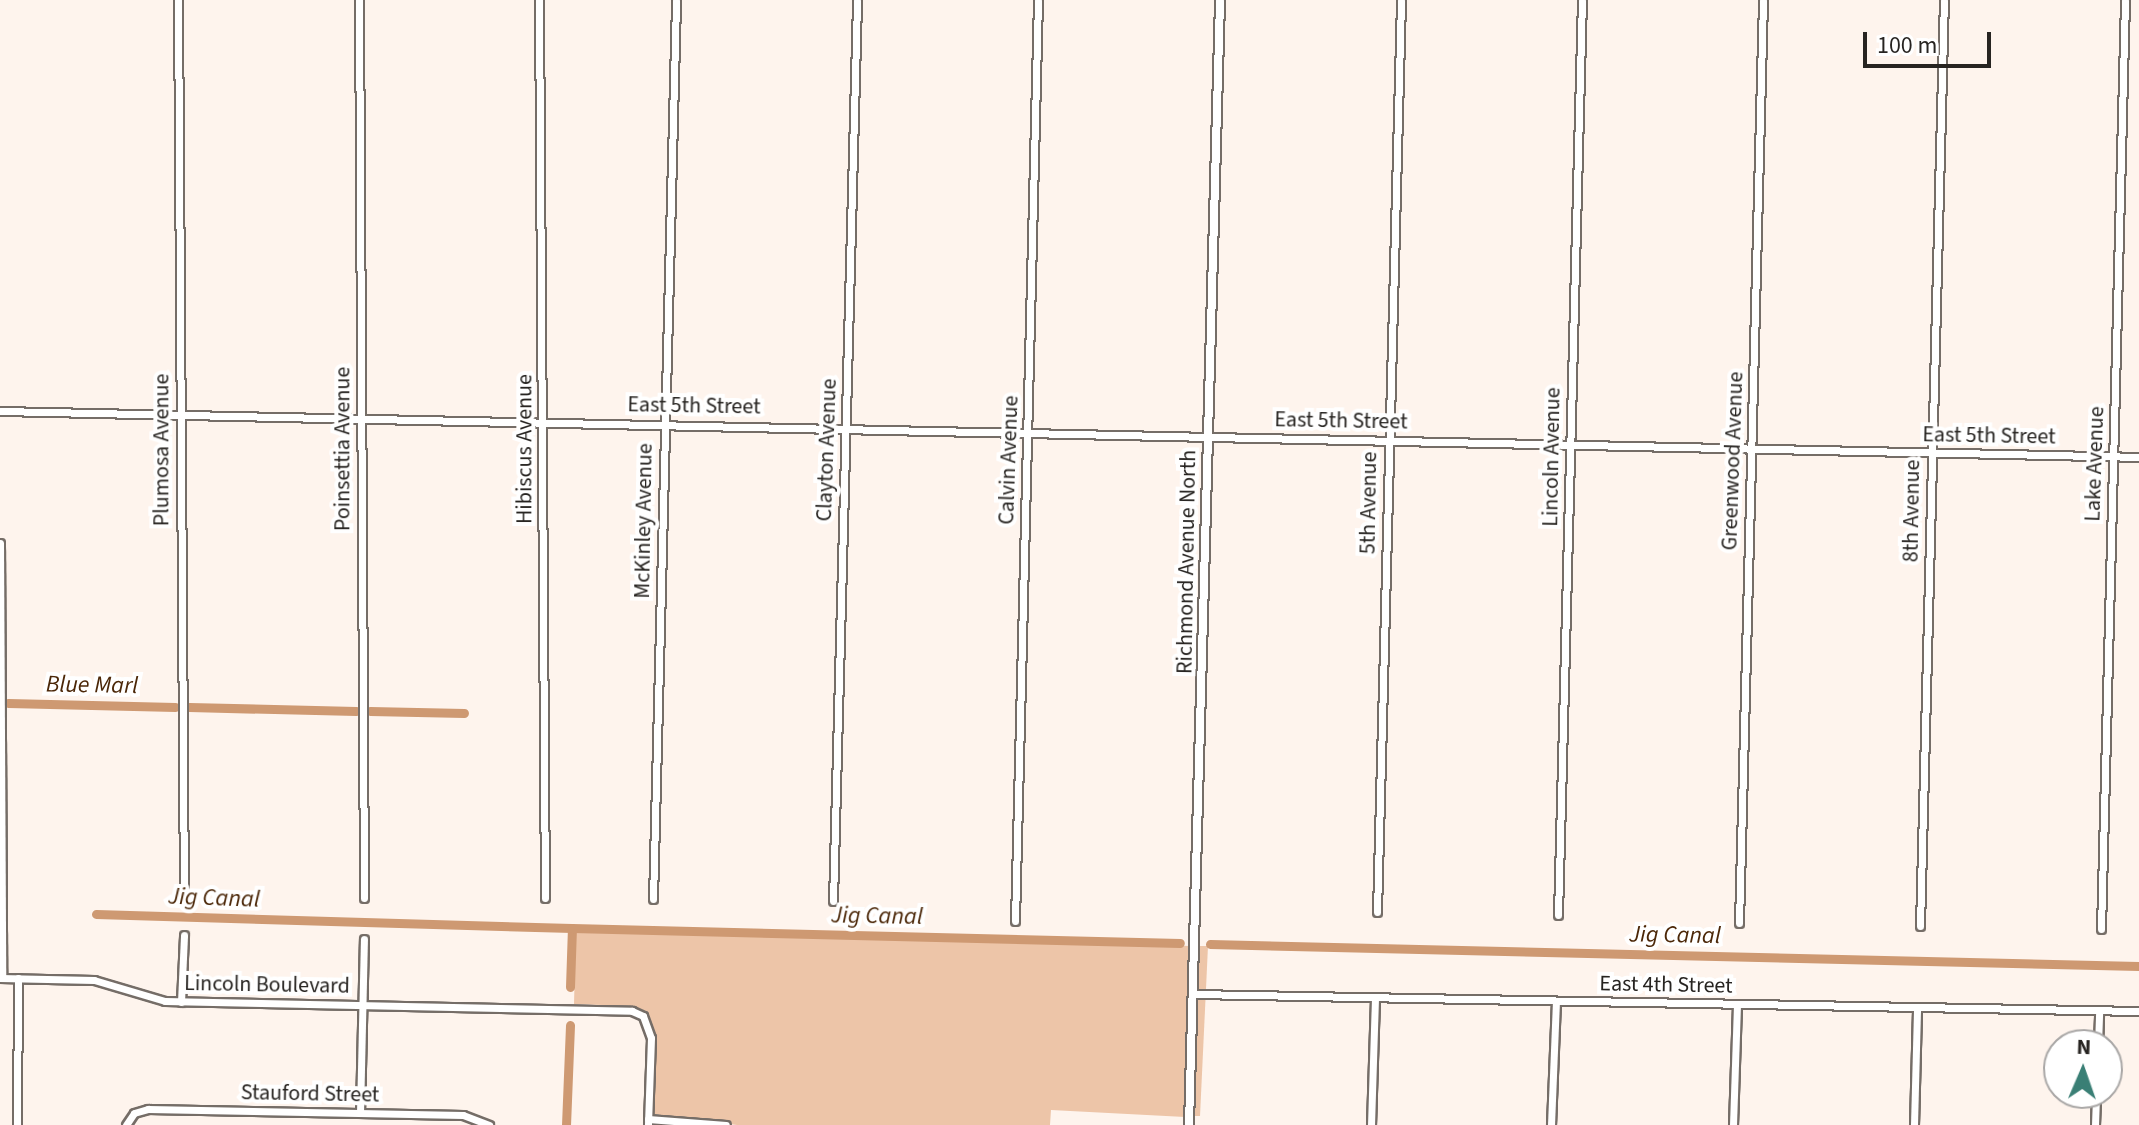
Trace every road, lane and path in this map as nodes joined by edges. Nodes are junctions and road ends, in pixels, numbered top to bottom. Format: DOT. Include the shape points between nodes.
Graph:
graph roads {
  1 [pos="178,0"];
  2 [pos="359,0"];
  3 [pos="539,0"];
  4 [pos="676,0"];
  5 [pos="857,0"];
  6 [pos="1038,0"];
  7 [pos="1220,0"];
  8 [pos="1401,0"];
  9 [pos="1582,0"];
  10 [pos="1763,0"];
  11 [pos="1944,0"];
  12 [pos="2125,0"];
  13 [pos="0,411"];
  14 [pos="180,414"];
  15 [pos="361,417"];
  16 [pos="543,421"];
  17 [pos="665,423"];
  18 [pos="846,427"];
  19 [pos="1028,431"];
  20 [pos="1208,436"];
  21 [pos="1389,440"];
  22 [pos="1570,444"];
  23 [pos="1751,449"];
  24 [pos="1932,453"];
  25 [pos="2113,457"];
  26 [pos="2139,457"];
  27 [pos="0,543"];
  28 [pos="364,898"];
  29 [pos="545,898"];
  30 [pos="653,899"];
  31 [pos="184,900"];
  32 [pos="833,901"];
  33 [pos="1377,912"];
  34 [pos="1558,915"];
  35 [pos="1015,921"];
  36 [pos="1739,923"];
  37 [pos="1920,926"];
  38 [pos="2101,929"];
  39 [pos="184,935"];
  40 [pos="364,939"];
  41 [pos="1,978"];
  42 [pos="18,978"];
  43 [pos="1193,994"];
  44 [pos="1375,998"];
  45 [pos="1556,1001"];
  46 [pos="181,1002"];
  47 [pos="1737,1004"];
  48 [pos="362,1005"];
  49 [pos="1917,1007"];
  50 [pos="2099,1010"];
  51 [pos="2139,1011"];
  52 [pos="2098,1029"];
  53 [pos="360,1113"];
  54 [pos="648,1122"];
  55 [pos="487,1123"];
  56 [pos="17,1125"];
  57 [pos="126,1125"];
  58 [pos="726,1125"];
  59 [pos="1189,1125"];
  60 [pos="1371,1125"];
  61 [pos="1551,1125"];
  62 [pos="1733,1125"];
  63 [pos="1914,1125"];
  1 -- 14 [label="street, Plumosa Avenue"];
  2 -- 15 [label="street, Poinsettia Avenue"];
  3 -- 16 [label="street, Hibiscus Avenue"];
  4 -- 17 [label="street, McKinley Avenue"];
  5 -- 18 [label="street, Clayton Avenue"];
  6 -- 19 [label="street, Calvin Avenue"];
  7 -- 20 [label="street, Richmond Avenue North"];
  8 -- 21 [label="street, 5th Avenue"];
  9 -- 22 [label="street, Lincoln Avenue"];
  10 -- 23 [label="street, Greenwood Avenue"];
  11 -- 24 [label="street, 8th Avenue"];
  12 -- 25 [label="street, Lake Avenue"];
  13 -- 14 [label="street, East 5th Street"];
  14 -- 15 [label="street, East 5th Street"];
  14 -- 31 [label="street, Plumosa Avenue"];
  15 -- 16 [label="street, East 5th Street"];
  15 -- 28 [label="street, Poinsettia Avenue"];
  16 -- 17 [label="street, East 5th Street"];
  16 -- 29 [label="street, Hibiscus Avenue"];
  17 -- 18 [label="street, East 5th Street"];
  17 -- 30 [label="street, McKinley Avenue"];
  18 -- 19 [label="street, East 5th Street"];
  18 -- 32 [label="street, Clayton Avenue"];
  19 -- 20 [label="street, East 5th Street"];
  19 -- 35 [label="street, Calvin Avenue"];
  20 -- 21 [label="street, East 5th Street"];
  20 -- 43 [label="street, Richmond Avenue North"];
  21 -- 22 [label="street, East 5th Street"];
  21 -- 33 [label="street, 5th Avenue"];
  22 -- 23 [label="street, East 5th Street"];
  22 -- 34 [label="street, Lincoln Avenue"];
  23 -- 24 [label="street, East 5th Street"];
  23 -- 36 [label="street, Greenwood Avenue"];
  24 -- 25 [label="street, East 5th Street"];
  24 -- 37 [label="street, 8th Avenue"];
  25 -- 26 [label="street, East 5th Street"];
  25 -- 38 [label="street, Lake Avenue"];
  27 -- 41 [label="street"];
  39 -- 46 [label="street"];
  40 -- 48 [label="street"];
  41 -- 42 [label="street, Lincoln Boulevard"];
  42 -- 46 [label="street, Lincoln Boulevard" via="94,980 149,1000"];
  42 -- 56 [label="street"];
  43 -- 44 [label="street, East 4th Street"];
  43 -- 59 [label="street, Richmond Avenue North"];
  44 -- 45 [label="street, East 4th Street"];
  44 -- 60 [label="street"];
  45 -- 47 [label="street, East 4th Street"];
  45 -- 61 [label="street"];
  46 -- 48 [label="street, Lincoln Boulevard"];
  47 -- 49 [label="street, East 4th Street"];
  47 -- 62 [label="street"];
  48 -- 53 [label="street"];
  48 -- 54 [label="street, Lincoln Boulevard" via="616,1009 643,1016 651,1038"];
  49 -- 50 [label="street, East 4th Street"];
  49 -- 63 [label="street"];
  50 -- 51 [label="street, East 4th Street"];
  50 -- 52 [label="street"];
  53 -- 55 [label="street, Stauford Street" via="472,1116"];
  53 -- 57 [label="street, Stauford Street" via="148,1109 134,1113"];
  54 -- 58 [label="street"];
}
